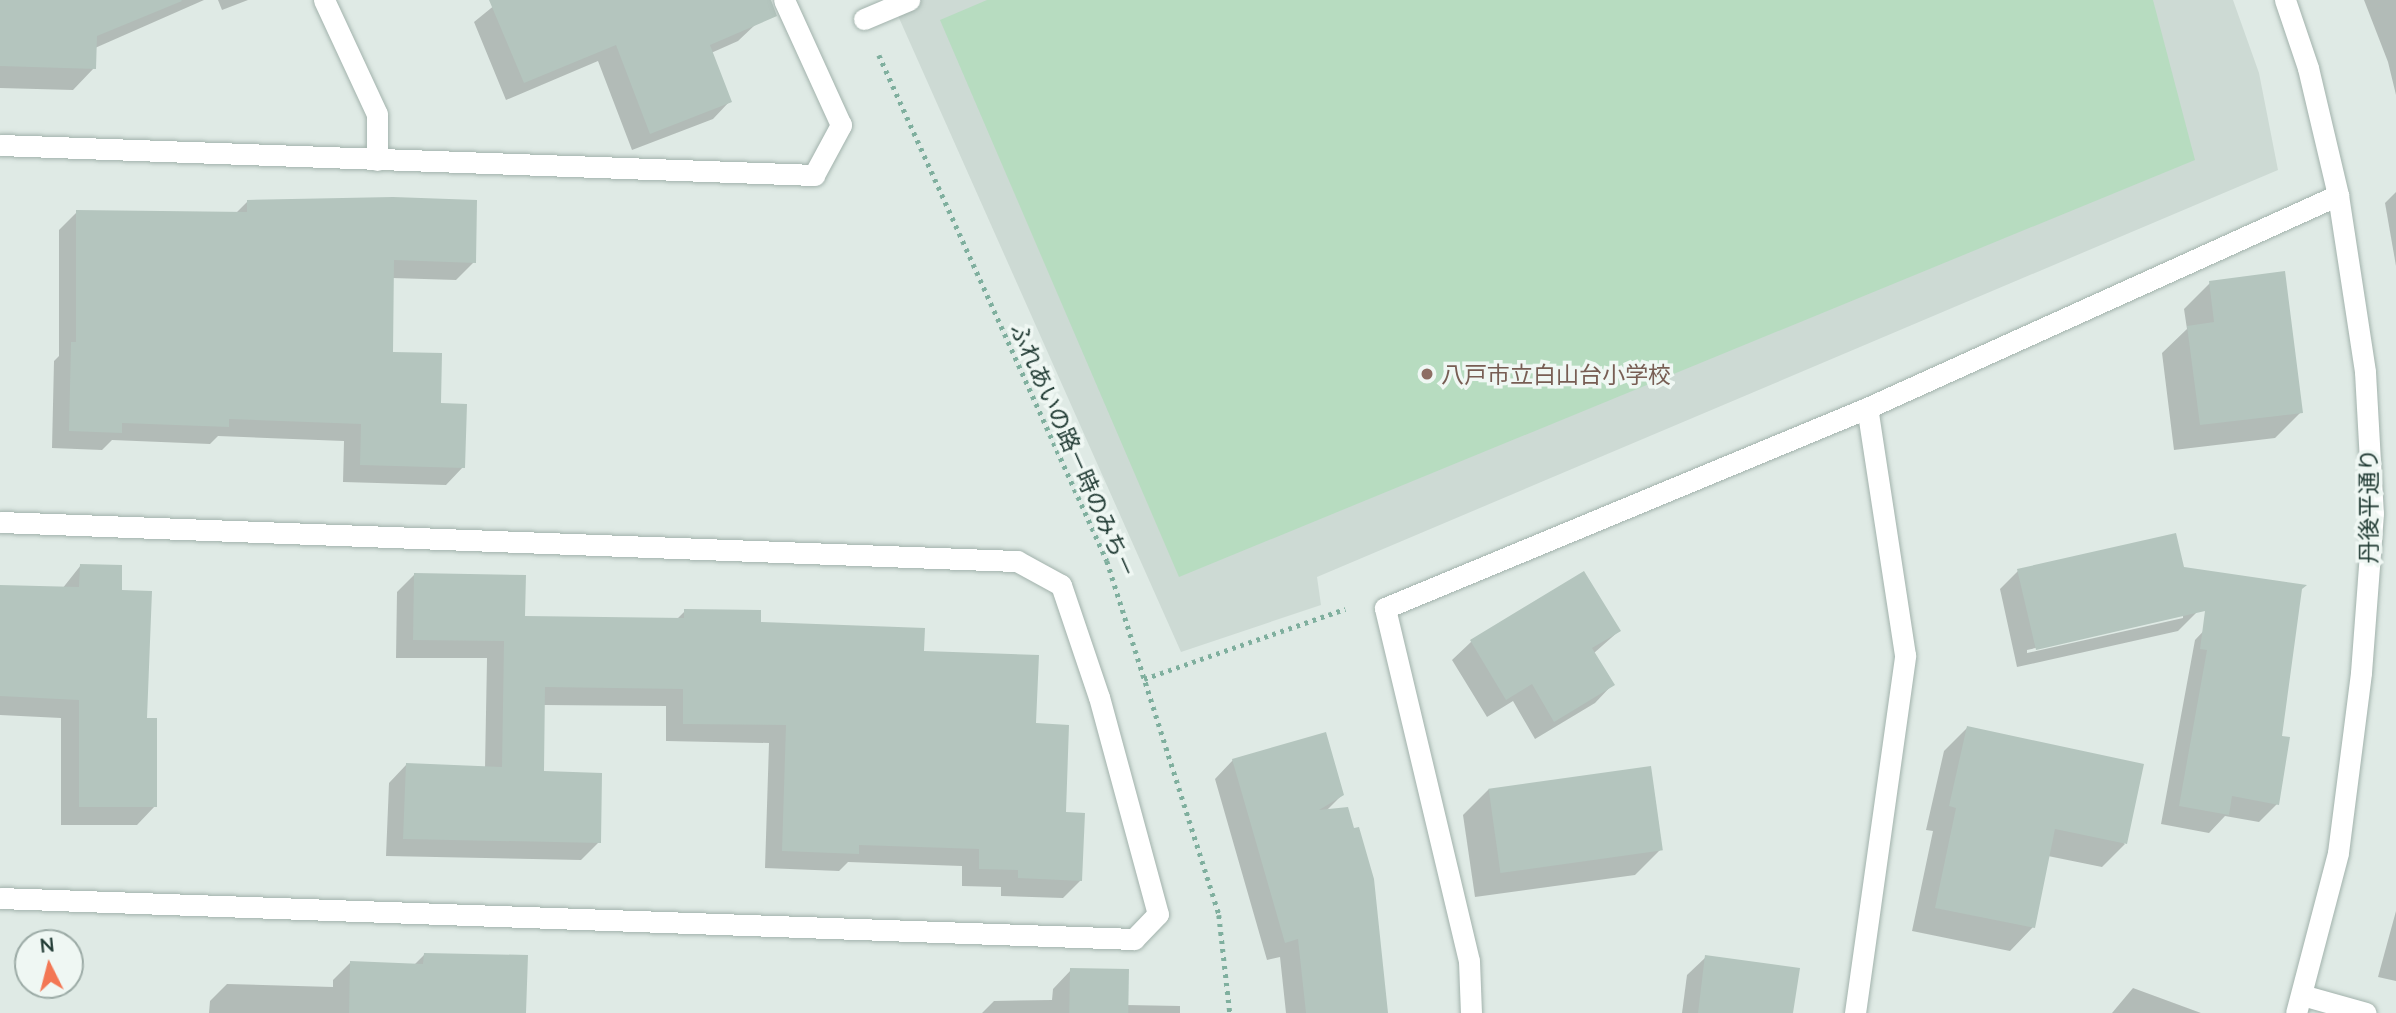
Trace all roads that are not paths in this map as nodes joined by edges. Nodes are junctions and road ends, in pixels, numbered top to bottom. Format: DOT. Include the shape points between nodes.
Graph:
graph roads {
  1 [pos="324,0"];
  2 [pos="784,0"];
  3 [pos="909,0"];
  4 [pos="2286,0"];
  5 [pos="864,19"];
  6 [pos="0,145"];
  7 [pos="377,160"];
  8 [pos="2338,195"];
  9 [pos="1867,408"];
  10 [pos="0,522"];
  11 [pos="0,898"];
  12 [pos="2299,1004"];
  13 [pos="1471,1013"];
  14 [pos="1855,1013"];
  15 [pos="2366,1013"];
  1 -- 7 [label="street" via="377,114"];
  2 -- 7 [label="street" via="841,125 814,175"];
  3 -- 5 [label="street"];
  4 -- 8 [label="street, 丹後平通り" via="2308,68"];
  6 -- 7 [label="street"];
  8 -- 9 [label="street"];
  8 -- 12 [label="street, 丹後平通り" via="2365,372 2373,513 2361,673 2338,853"];
  9 -- 13 [label="street" via="1385,608 1469,961"];
  9 -- 14 [label="street" via="1905,655"];
  10 -- 11 [label="street" via="1017,561 1061,585 1099,697 1158,914 1134,939"];
  12 -- 15 [label="street"];
}
